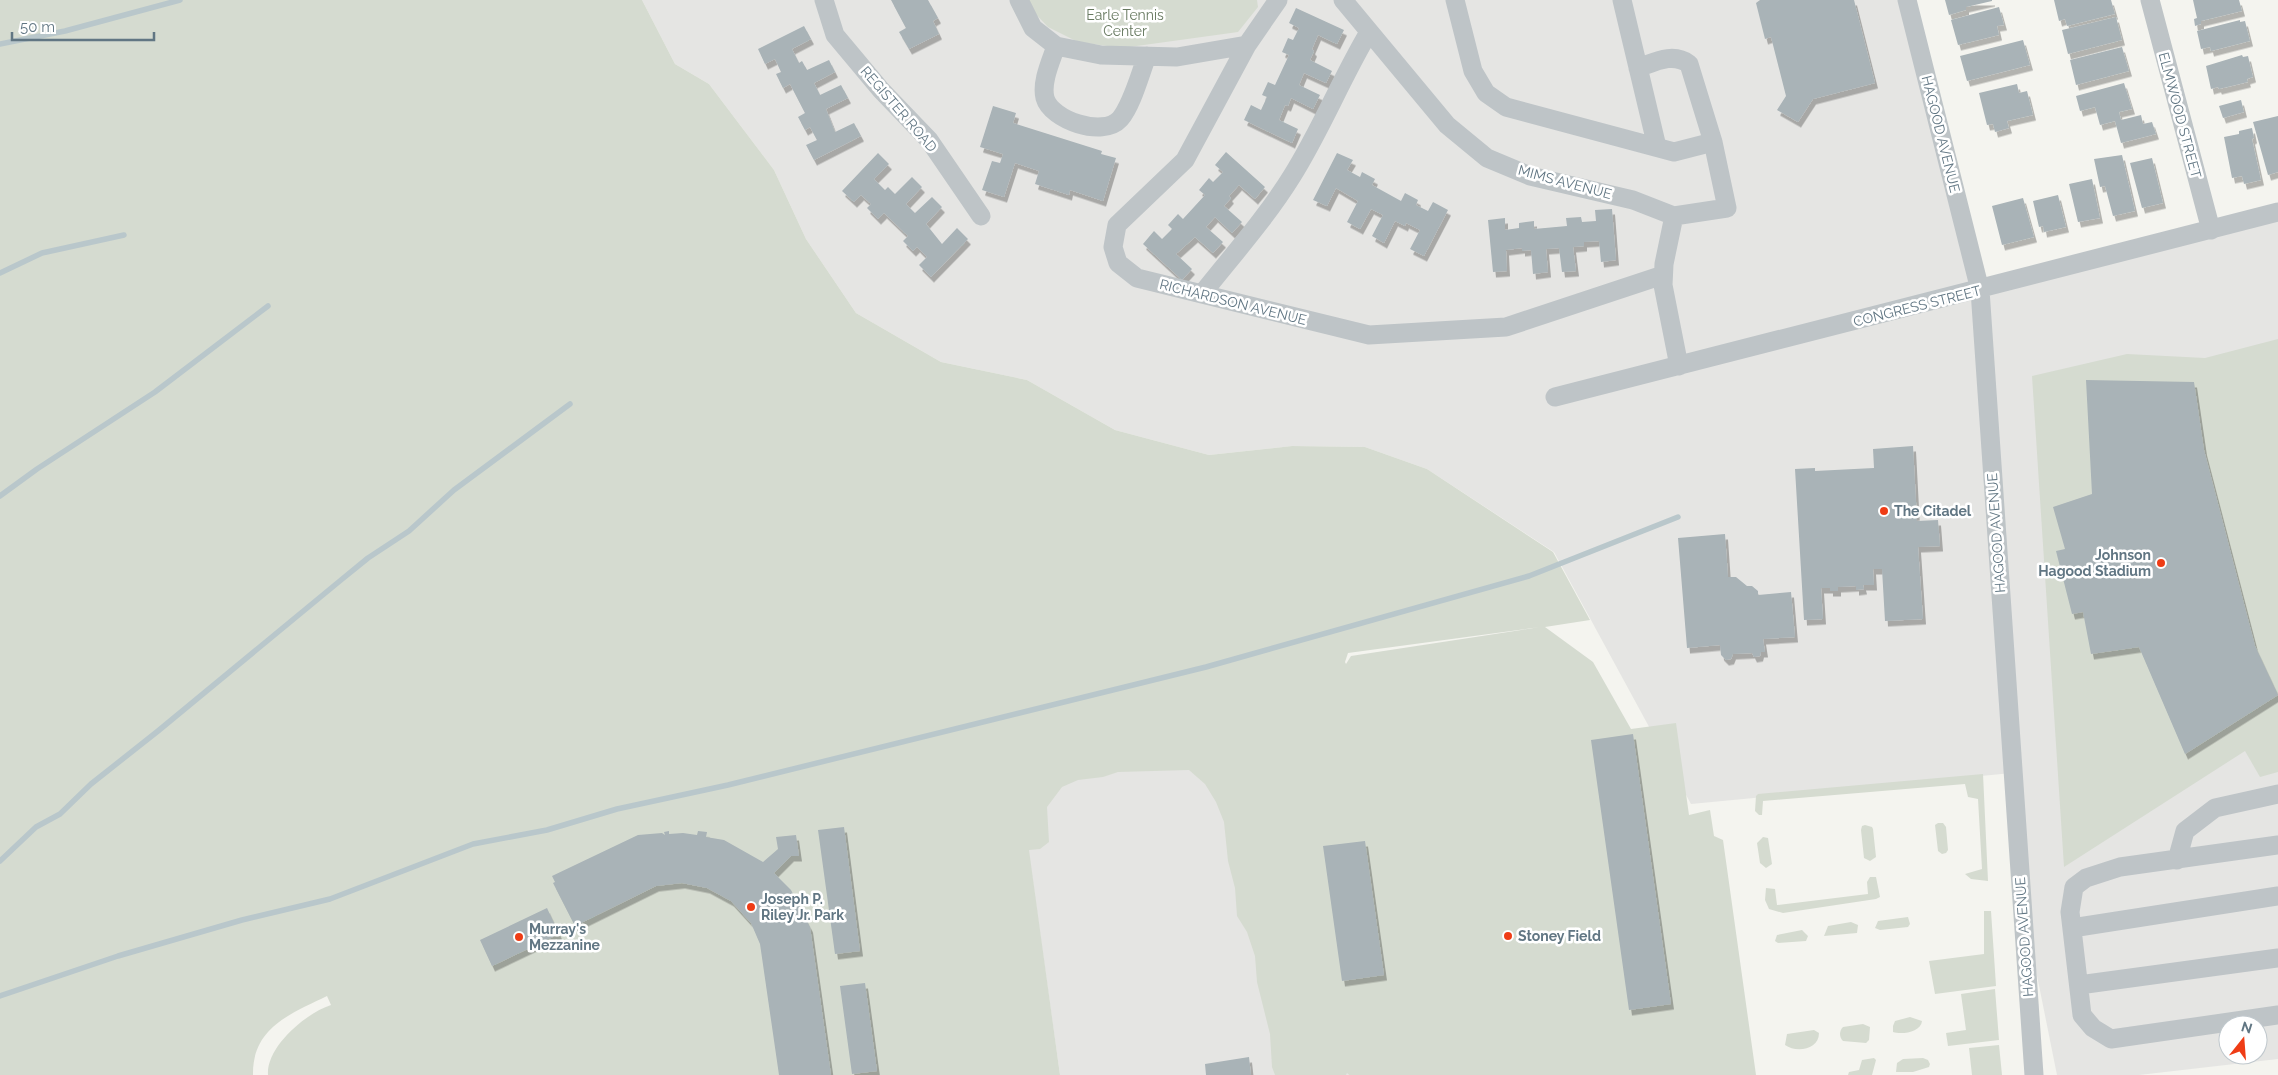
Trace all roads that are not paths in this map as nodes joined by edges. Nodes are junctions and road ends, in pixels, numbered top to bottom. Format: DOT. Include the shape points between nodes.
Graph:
graph roads {
  1 [pos="824,0"];
  2 [pos="1018,0"];
  3 [pos="1278,0"];
  4 [pos="1343,0"];
  5 [pos="1455,0"];
  6 [pos="1622,0"];
  7 [pos="1907,0"];
  8 [pos="2150,0"];
  9 [pos="1370,32"];
  10 [pos="1247,45"];
  11 [pos="1056,46"];
  12 [pos="1147,56"];
  13 [pos="1638,68"];
  14 [pos="1713,142"];
  15 [pos="1657,147"];
  16 [pos="2278,212"];
  17 [pos="981,216"];
  18 [pos="1674,216"];
  19 [pos="2211,230"];
  20 [pos="1663,275"];
  21 [pos="1980,290"];
  22 [pos="1202,294"];
  23 [pos="1679,366"];
  24 [pos="1555,397"];
  25 [pos="2278,794"];
  26 [pos="2278,845"];
  27 [pos="2176,860"];
  28 [pos="2278,896"];
  29 [pos="2072,928"];
  30 [pos="2278,958"];
  31 [pos="2079,985"];
  32 [pos="2278,1016"];
  33 [pos="2034,1075"];
  1 -- 17 [label="street, REGISTER ROAD" via="835,36 929,140"];
  2 -- 11 [label="street" via="1033,28"];
  3 -- 10 [label="street, RICHARDSON AVENUE"];
  4 -- 9 [label="street, MIMS AVENUE"];
  5 -- 15 [label="street" via="1473,72 1486,93 1506,107"];
  6 -- 13 [label="street"];
  7 -- 21 [label="street, HAGOOD AVENUE"];
  8 -- 19 [label="street, ELMWOOD STREET"];
  9 -- 18 [label="street, MIMS AVENUE" via="1447,125 1487,158 1530,176 1633,200"];
  9 -- 22 [label="street" via="1347,69 1289,181"];
  10 -- 12 [label="street" via="1177,57"];
  10 -- 22 [label="street, RICHARDSON AVENUE" via="1185,160 1117,224 1113,247 1118,263 1137,278"];
  11 -- 12 [label="street" via="1101,55"];
  11 -- 12 [label="street" via="1044,90 1046,100 1060,116 1096,128 1112,126 1120,119"];
  13 -- 14 [label="street" via="1668,58 1682,59 1689,64"];
  13 -- 15 [label="street"];
  14 -- 15 [label="street" via="1674,152"];
  14 -- 18 [label="street" via="1727,208"];
  16 -- 19 [label="street, CONGRESS STREET"];
  18 -- 20 [label="street"];
  19 -- 21 [label="street, CONGRESS STREET"];
  20 -- 22 [label="street, RICHARDSON AVENUE" via="1506,327 1369,335"];
  20 -- 23 [label="street" via="1665,304"];
  21 -- 23 [label="street, CONGRESS STREET"];
  21 -- 33 [label="street, HAGOOD AVENUE"];
  23 -- 24 [label="street, CONGRESS STREET"];
  25 -- 27 [label="street" via="2216,808 2185,831"];
  26 -- 27 [label="street"];
  27 -- 29 [label="street" via="2120,867 2086,878 2074,887 2070,912"];
  28 -- 29 [label="street"];
  29 -- 31 [label="street"];
  30 -- 31 [label="street"];
  31 -- 32 [label="street" via="2082,1014 2093,1028 2111,1038"];
}
